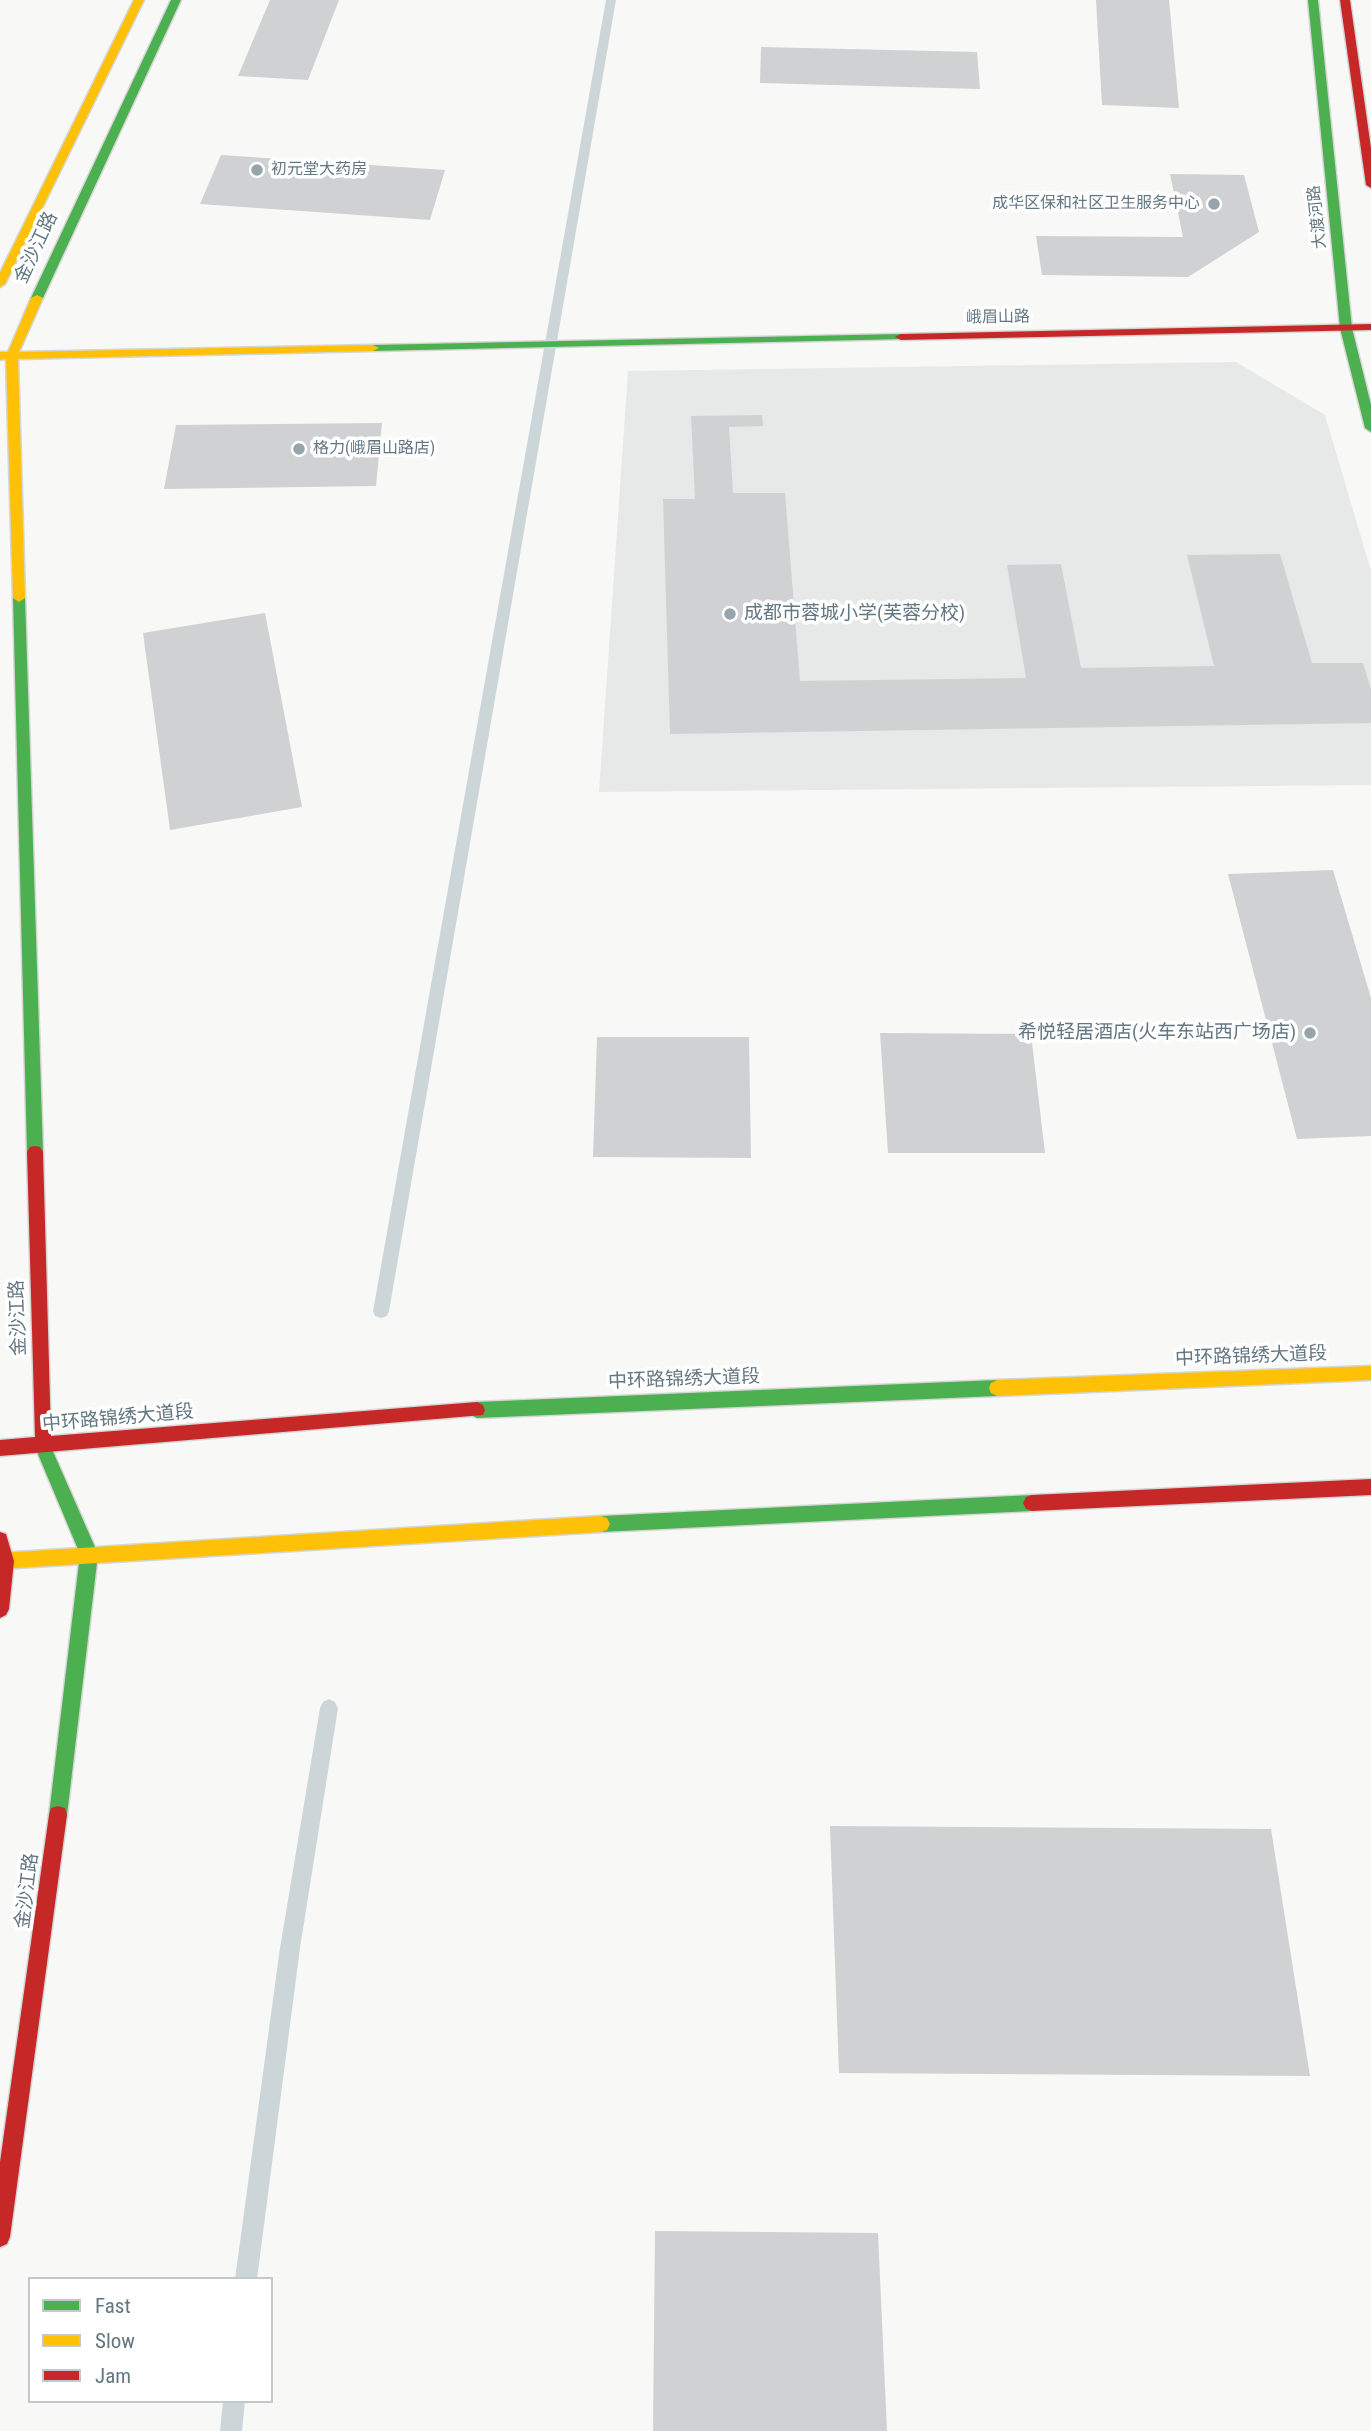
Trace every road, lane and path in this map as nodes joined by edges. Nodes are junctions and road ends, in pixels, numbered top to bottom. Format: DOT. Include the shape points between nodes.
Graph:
graph roads {
  1 [pos="139,0"];
  2 [pos="176,0"];
  3 [pos="1313,0"];
  4 [pos="1345,0"];
  5 [pos="1371,184"];
  6 [pos="0,284"];
  7 [pos="1371,327"];
  8 [pos="1346,328"];
  9 [pos="6,356"];
  10 [pos="1371,428"];
  11 [pos="1371,1373"];
  12 [pos="43,1447"];
  13 [pos="0,1448"];
  14 [pos="1371,1487"];
  15 [pos="0,1540"];
  16 [pos="89,1553"];
  17 [pos="3,1561"];
  18 [pos="0,1609"];
  19 [pos="0,2237"];
  1 -- 6 [label="street, 金沙江路"];
  2 -- 9 [label="street, 金沙江路"];
  3 -- 8 [label="street, 大渡河路"];
  4 -- 5 [label="street"];
  7 -- 8 [label="street, 峨眉山路"];
  8 -- 9 [label="street, 峨眉山路"];
  8 -- 10 [label="street, 大渡河路"];
  9 -- 12 [label="street, 金沙江路"];
  11 -- 12 [label="street, 中环路锦绣大道段" via="472,1410"];
  12 -- 13 [label="street, 中环路锦绣大道段"];
  12 -- 16 [label="street, 金沙江路"];
  14 -- 16 [label="street"];
  15 -- 17 [label="street"];
  16 -- 17 [label="street"];
  16 -- 19 [label="street, 金沙江路" via="40,1962"];
  17 -- 18 [label="street"];
}
